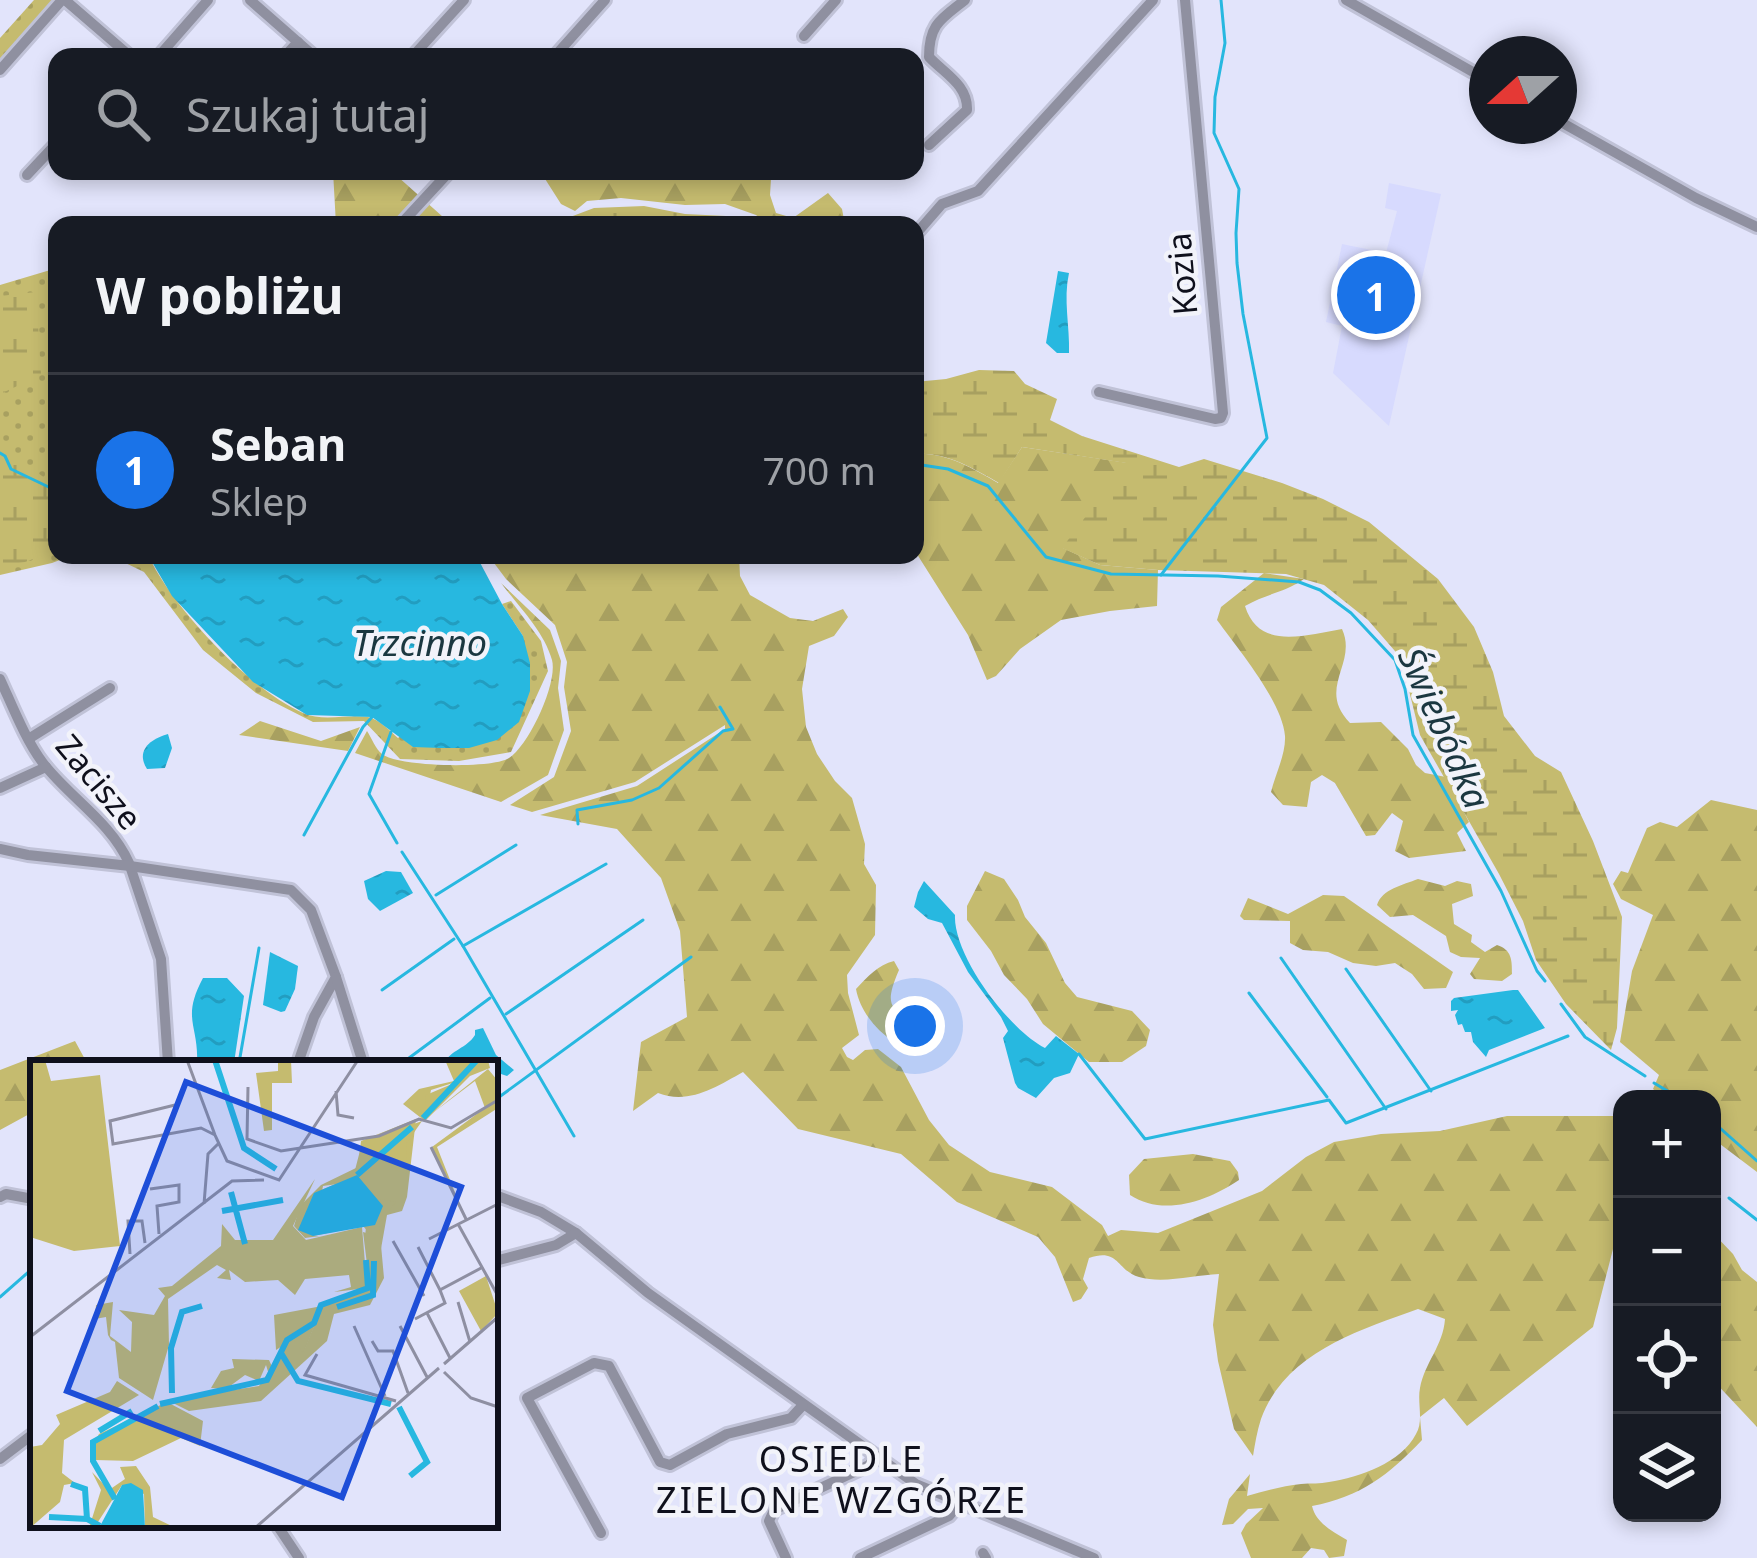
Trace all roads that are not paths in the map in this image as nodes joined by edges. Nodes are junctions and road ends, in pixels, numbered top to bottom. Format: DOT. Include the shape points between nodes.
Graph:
graph roads {
  1 [pos="64,0"];
  2 [pos="208,0"];
  3 [pos="250,0"];
  4 [pos="464,0"];
  5 [pos="605,0"];
  6 [pos="836,0"];
  7 [pos="965,0"];
  8 [pos="1153,0"];
  9 [pos="1185,0"];
  10 [pos="1346,0"];
  11 [pos="804,36"];
  12 [pos="298,42"];
  13 [pos="120,48"];
  14 [pos="166,48"];
  15 [pos="292,48"];
  16 [pos="305,48"];
  17 [pos="420,48"];
  18 [pos="562,48"];
  19 [pos="0,70"];
  20 [pos="1469,70"];
  21 [pos="1577,131"];
  22 [pos="929,145"];
  23 [pos="48,153"];
  24 [pos="27,175"];
  25 [pos="442,180"];
  26 [pos="408,216"];
  27 [pos="924,225"];
  28 [pos="1757,227"];
  29 [pos="1099,392"];
  30 [pos="0,679"];
  31 [pos="110,688"];
  32 [pos="30,738"];
  33 [pos="46,766"];
  34 [pos="0,788"];
  35 [pos="0,849"];
  36 [pos="130,866"];
  37 [pos="336,977"];
  38 [pos="168,1060"];
  39 [pos="299,1060"];
  40 [pos="362,1060"];
  41 [pos="498,1196"];
  42 [pos="0,1197"];
  43 [pos="30,1198"];
  44 [pos="576,1233"];
  45 [pos="498,1260"];
  46 [pos="802,1405"];
  47 [pos="30,1435"];
  48 [pos="876,1456"];
  49 [pos="0,1459"];
  50 [pos="961,1502"];
  51 [pos="279,1528"];
  52 [pos="602,1533"];
  53 [pos="1062,1545"];
  54 [pos="1053,1557"];
  55 [pos="299,1558"];
  56 [pos="786,1558"];
  57 [pos="860,1558"];
  58 [pos="1094,1558"];
  1 -- 13 [label="street"];
  1 -- 19 [label="street"];
  2 -- 14 [label="street"];
  3 -- 12 [label="street"];
  4 -- 17 [label="street"];
  5 -- 18 [label="street"];
  6 -- 11 [label="street"];
  7 -- 22 [label="street" via="936,23 929,57 964,89 967,110"];
  8 -- 27 [label="street" via="978,191 942,204"];
  9 -- 29 [label="street, Kozia" via="1223,412 1215,419"];
  10 -- 20 [label="street"];
  12 -- 15 [label="street"];
  12 -- 16 [label="street"];
  21 -- 28 [label="street"];
  23 -- 24 [label="street"];
  25 -- 26 [label="street"];
  30 -- 32 [label="street, Zacisze"];
  31 -- 32 [label="street"];
  32 -- 33 [label="street, Zacisze"];
  33 -- 34 [label="street"];
  33 -- 36 [label="street, Zacisze"];
  35 -- 36 [label="street, Zacisze"];
  36 -- 37 [label="street" via="291,890 311,910"];
  36 -- 38 [label="street" via="161,959"];
  37 -- 39 [label="street"];
  37 -- 40 [label="street"];
  41 -- 44 [label="street"];
  42 -- 43 [label="street"];
  44 -- 45 [label="street"];
  44 -- 46 [label="street"];
  46 -- 48 [label="street"];
  46 -- 52 [label="street" via="791,1418 727,1434 670,1465 660,1462 609,1366 594,1363 527,1398"];
  47 -- 49 [label="street"];
  48 -- 50 [label="street"];
  48 -- 56 [label="street" via="774,1510 769,1522"];
  50 -- 53 [label="street"];
  50 -- 57 [label="street" via="950,1516"];
  51 -- 55 [label="street"];
  53 -- 54 [label="street"];
  53 -- 58 [label="street"];
}
